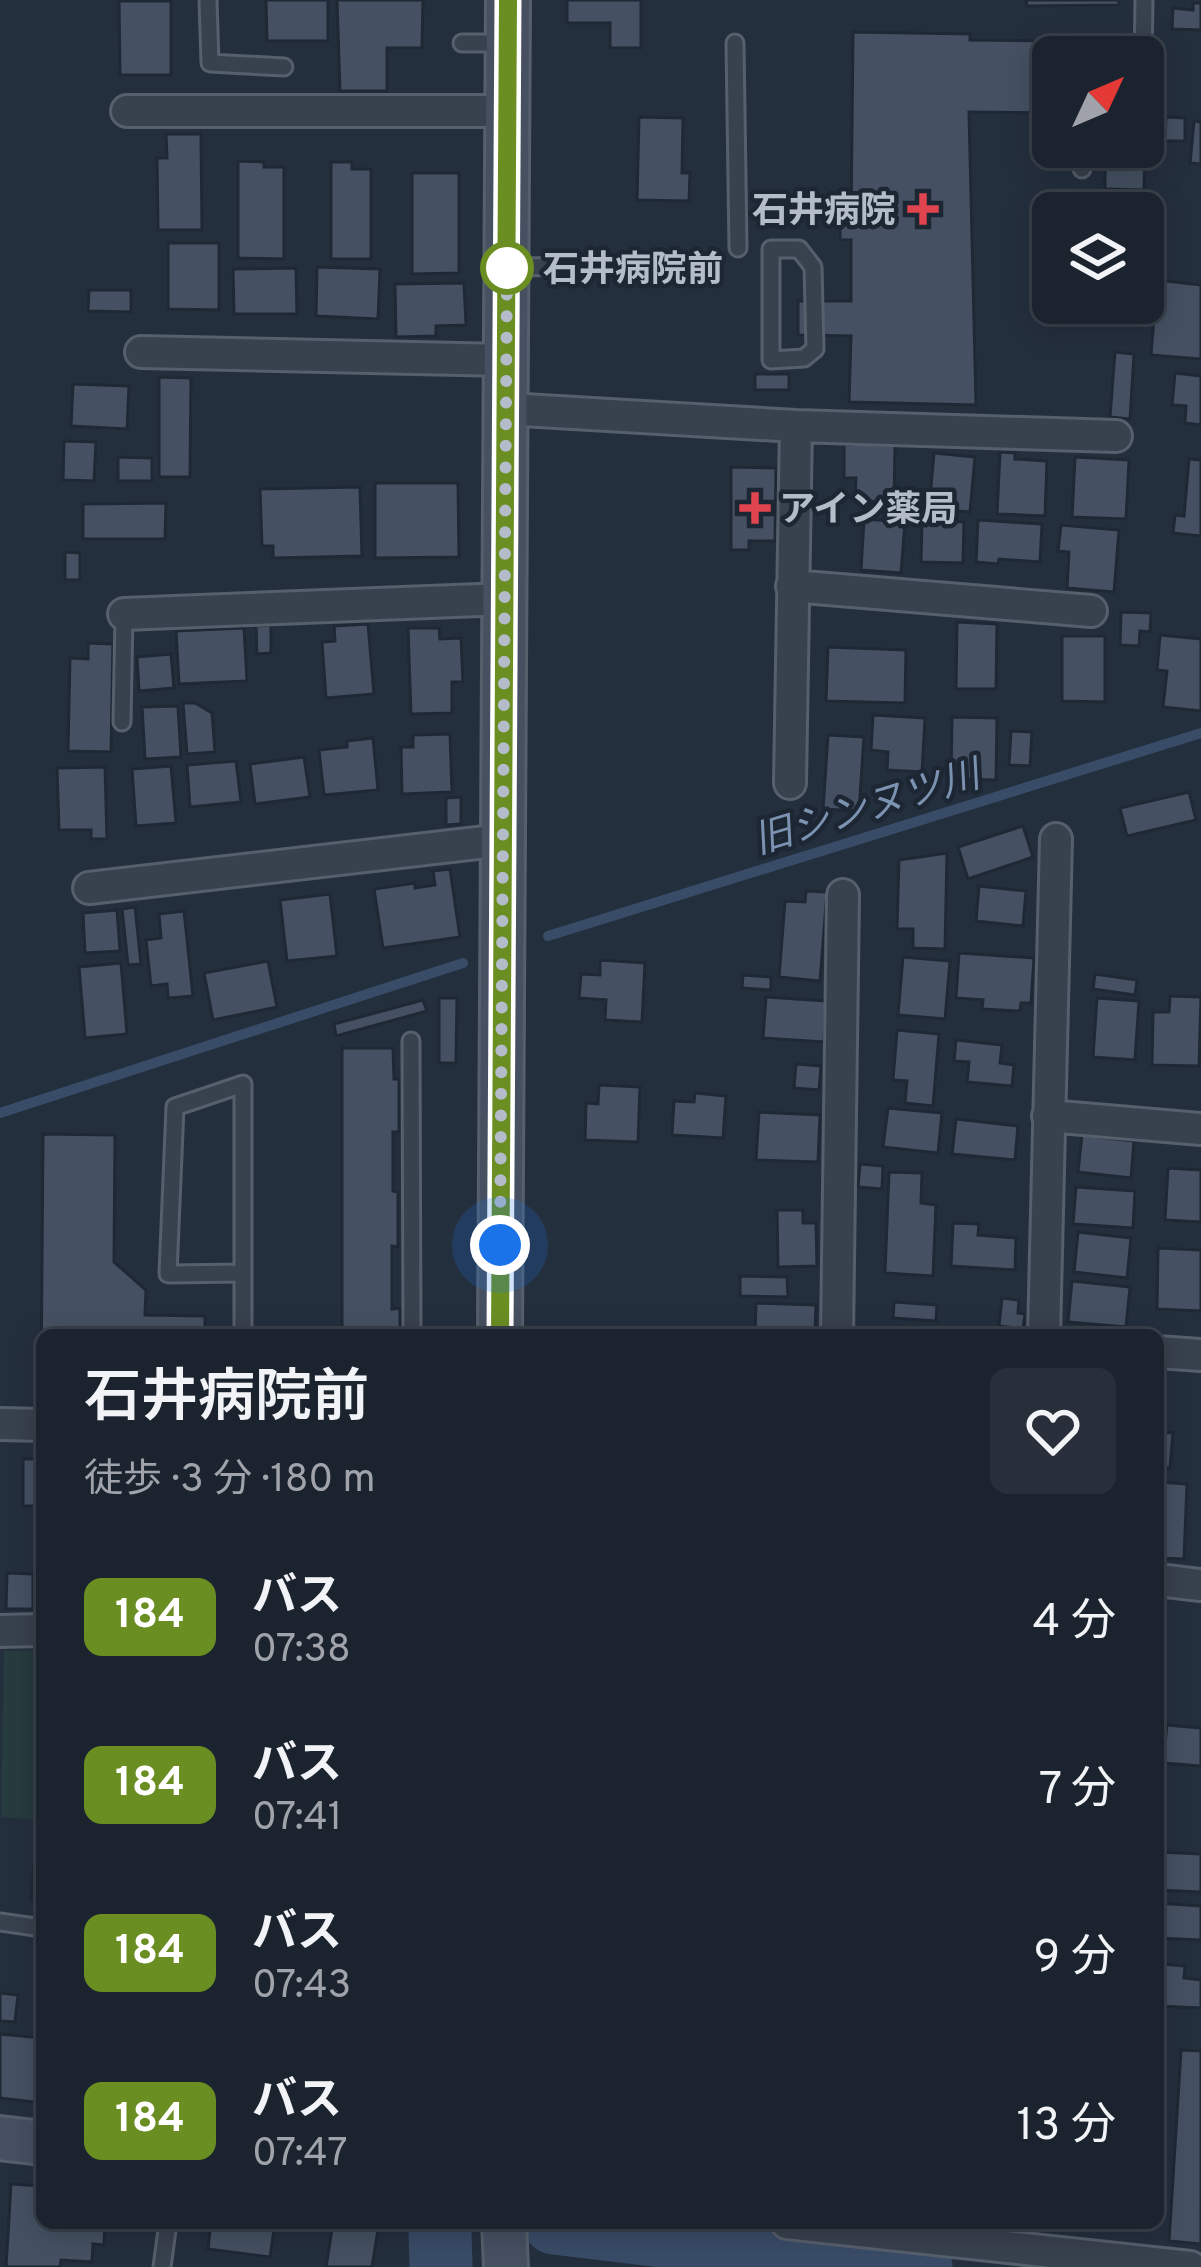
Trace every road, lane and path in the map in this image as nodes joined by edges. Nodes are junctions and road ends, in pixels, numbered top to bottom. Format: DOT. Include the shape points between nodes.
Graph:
graph roads {
  1 [pos="208,0"];
  2 [pos="508,0"];
  3 [pos="1144,0"];
  4 [pos="1143,36"];
  5 [pos="462,43"];
  6 [pos="508,43"];
  7 [pos="735,43"];
  8 [pos="284,67"];
  9 [pos="127,111"];
  10 [pos="508,111"];
  11 [pos="738,248"];
  12 [pos="613,266"];
  13 [pos="507,267"];
  14 [pos="141,352"];
  15 [pos="506,359"];
  16 [pos="771,360"];
  17 [pos="506,409"];
  18 [pos="796,426"];
  19 [pos="1115,436"];
  20 [pos="792,586"];
  21 [pos="505,599"];
  22 [pos="1091,611"];
  23 [pos="124,614"];
  24 [pos="122,722"];
  25 [pos="790,783"];
  26 [pos="1056,839"];
  27 [pos="503,840"];
  28 [pos="89,888"];
  29 [pos="843,895"];
  30 [pos="411,1041"];
  31 [pos="1048,1116"];
  32 [pos="1201,1129"];
  33 [pos="243,1273"];
  34 [pos="243,1329"];
  35 [pos="412,1329"];
  36 [pos="500,1329"];
  37 [pos="837,1329"];
  38 [pos="1044,1329"];
  39 [pos="1164,1352"];
  40 [pos="1201,1354"];
  41 [pos="0,1424"];
  42 [pos="36,1425"];
  43 [pos="1164,1581"];
  44 [pos="1201,1585"];
  45 [pos="36,1630"];
  46 [pos="0,1631"];
  47 [pos="0,1922"];
  48 [pos="36,1927"];
  49 [pos="0,2138"];
  50 [pos="36,2142"];
  51 [pos="167,2229"];
  52 [pos="504,2229"];
  53 [pos="893,2229"];
  54 [pos="1019,2236"];
  55 [pos="162,2267"];
  56 [pos="506,2267"];
  57 [pos="1190,2267"];
  1 -- 8 [label="lane" via="210,63"];
  2 -- 6 [label="street"];
  3 -- 4 [label="lane"];
  5 -- 6 [label="lane"];
  6 -- 10 [label="street"];
  7 -- 11 [label="lane"];
  9 -- 10 [label="street"];
  10 -- 13 [label="street"];
  12 -- 13 [label="lane"];
  13 -- 15 [label="street"];
  14 -- 15 [label="street"];
  15 -- 17 [label="street"];
  16 -- 16 [label="lane" via="804,358 815,349 813,268 799,249 771,249"];
  17 -- 18 [label="street"];
  17 -- 21 [label="street"];
  18 -- 19 [label="street"];
  18 -- 20 [label="street"];
  20 -- 22 [label="street"];
  20 -- 25 [label="street"];
  21 -- 23 [label="street"];
  21 -- 27 [label="street"];
  23 -- 24 [label="lane"];
  26 -- 31 [label="street"];
  27 -- 28 [label="street"];
  27 -- 36 [label="street"];
  29 -- 37 [label="street"];
  30 -- 35 [label="lane"];
  31 -- 32 [label="street"];
  31 -- 38 [label="street"];
  33 -- 33 [label="lane" via="168,1274 175,1107 243,1084"];
  33 -- 34 [label="lane"];
  39 -- 40 [label="street"];
  41 -- 42 [label="street"];
  43 -- 44 [label="street"];
  45 -- 46 [label="street"];
  47 -- 48 [label="lane"];
  49 -- 50 [label="street"];
  51 -- 55 [label="lane"];
  52 -- 56 [label="street"];
  53 -- 54 [label="street"];
  54 -- 57 [label="street"];
}
